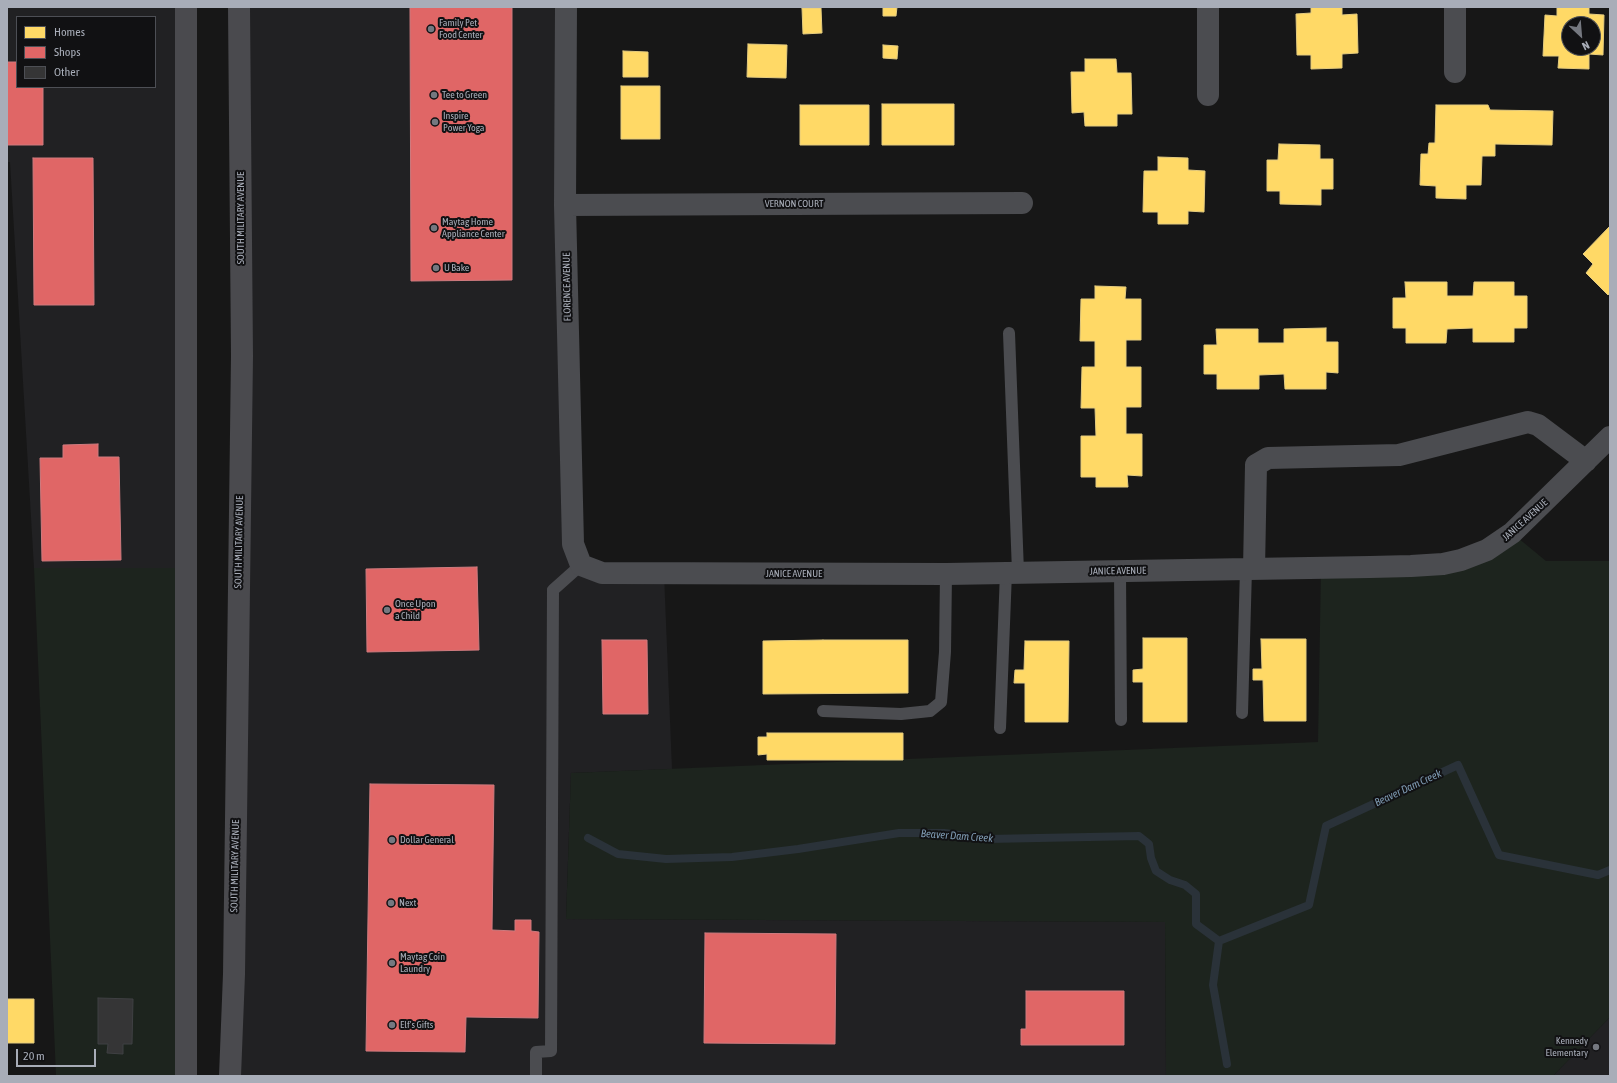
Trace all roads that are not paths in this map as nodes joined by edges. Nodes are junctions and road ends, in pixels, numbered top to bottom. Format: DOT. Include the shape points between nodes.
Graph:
graph roads {
  1 [pos="186,7"];
  2 [pos="239,7"];
  3 [pos="566,7"];
  4 [pos="1208,7"];
  5 [pos="1455,7"];
  6 [pos="1455,72"];
  7 [pos="1208,95"];
  8 [pos="1022,203"];
  9 [pos="565,205"];
  10 [pos="1009,333"];
  11 [pos="1610,437"];
  12 [pos="1586,461"];
  13 [pos="581,565"];
  14 [pos="1250,569"];
  15 [pos="1120,571"];
  16 [pos="1012,572"];
  17 [pos="946,574"];
  18 [pos="823,712"];
  19 [pos="1242,713"];
  20 [pos="1121,720"];
  21 [pos="1000,728"];
  22 [pos="186,1076"];
  23 [pos="230,1076"];
  24 [pos="536,1076"];
  1 -- 22 [label="main road"];
  2 -- 23 [label="main road, SOUTH MILITARY AVENUE" via="242,356 234,974"];
  3 -- 9 [label="street, FLORENCE AVENUE"];
  4 -- 7 [label="street"];
  5 -- 6 [label="street"];
  8 -- 9 [label="street, VERNON COURT"];
  9 -- 13 [label="street, FLORENCE AVENUE" via="573,544"];
  10 -- 16 [label="lane"];
  11 -- 12 [label="street, JANICE AVENUE"];
  12 -- 14 [label="street, JANICE AVENUE" via="1512,533 1487,550 1461,560 1411,566"];
  12 -- 14 [label="street" via="1538,425 1528,422 1399,455 1268,458 1256,465"];
  13 -- 17 [label="street, JANICE AVENUE" via="602,573"];
  13 -- 24 [label="lane" via="553,590 551,1051 536,1052"];
  14 -- 15 [label="street, JANICE AVENUE"];
  14 -- 19 [label="lane"];
  15 -- 16 [label="street, JANICE AVENUE"];
  15 -- 20 [label="lane"];
  16 -- 17 [label="street, JANICE AVENUE"];
  16 -- 21 [label="lane"];
  17 -- 18 [label="lane" via="945,652 941,702 930,711 901,714"];
}
